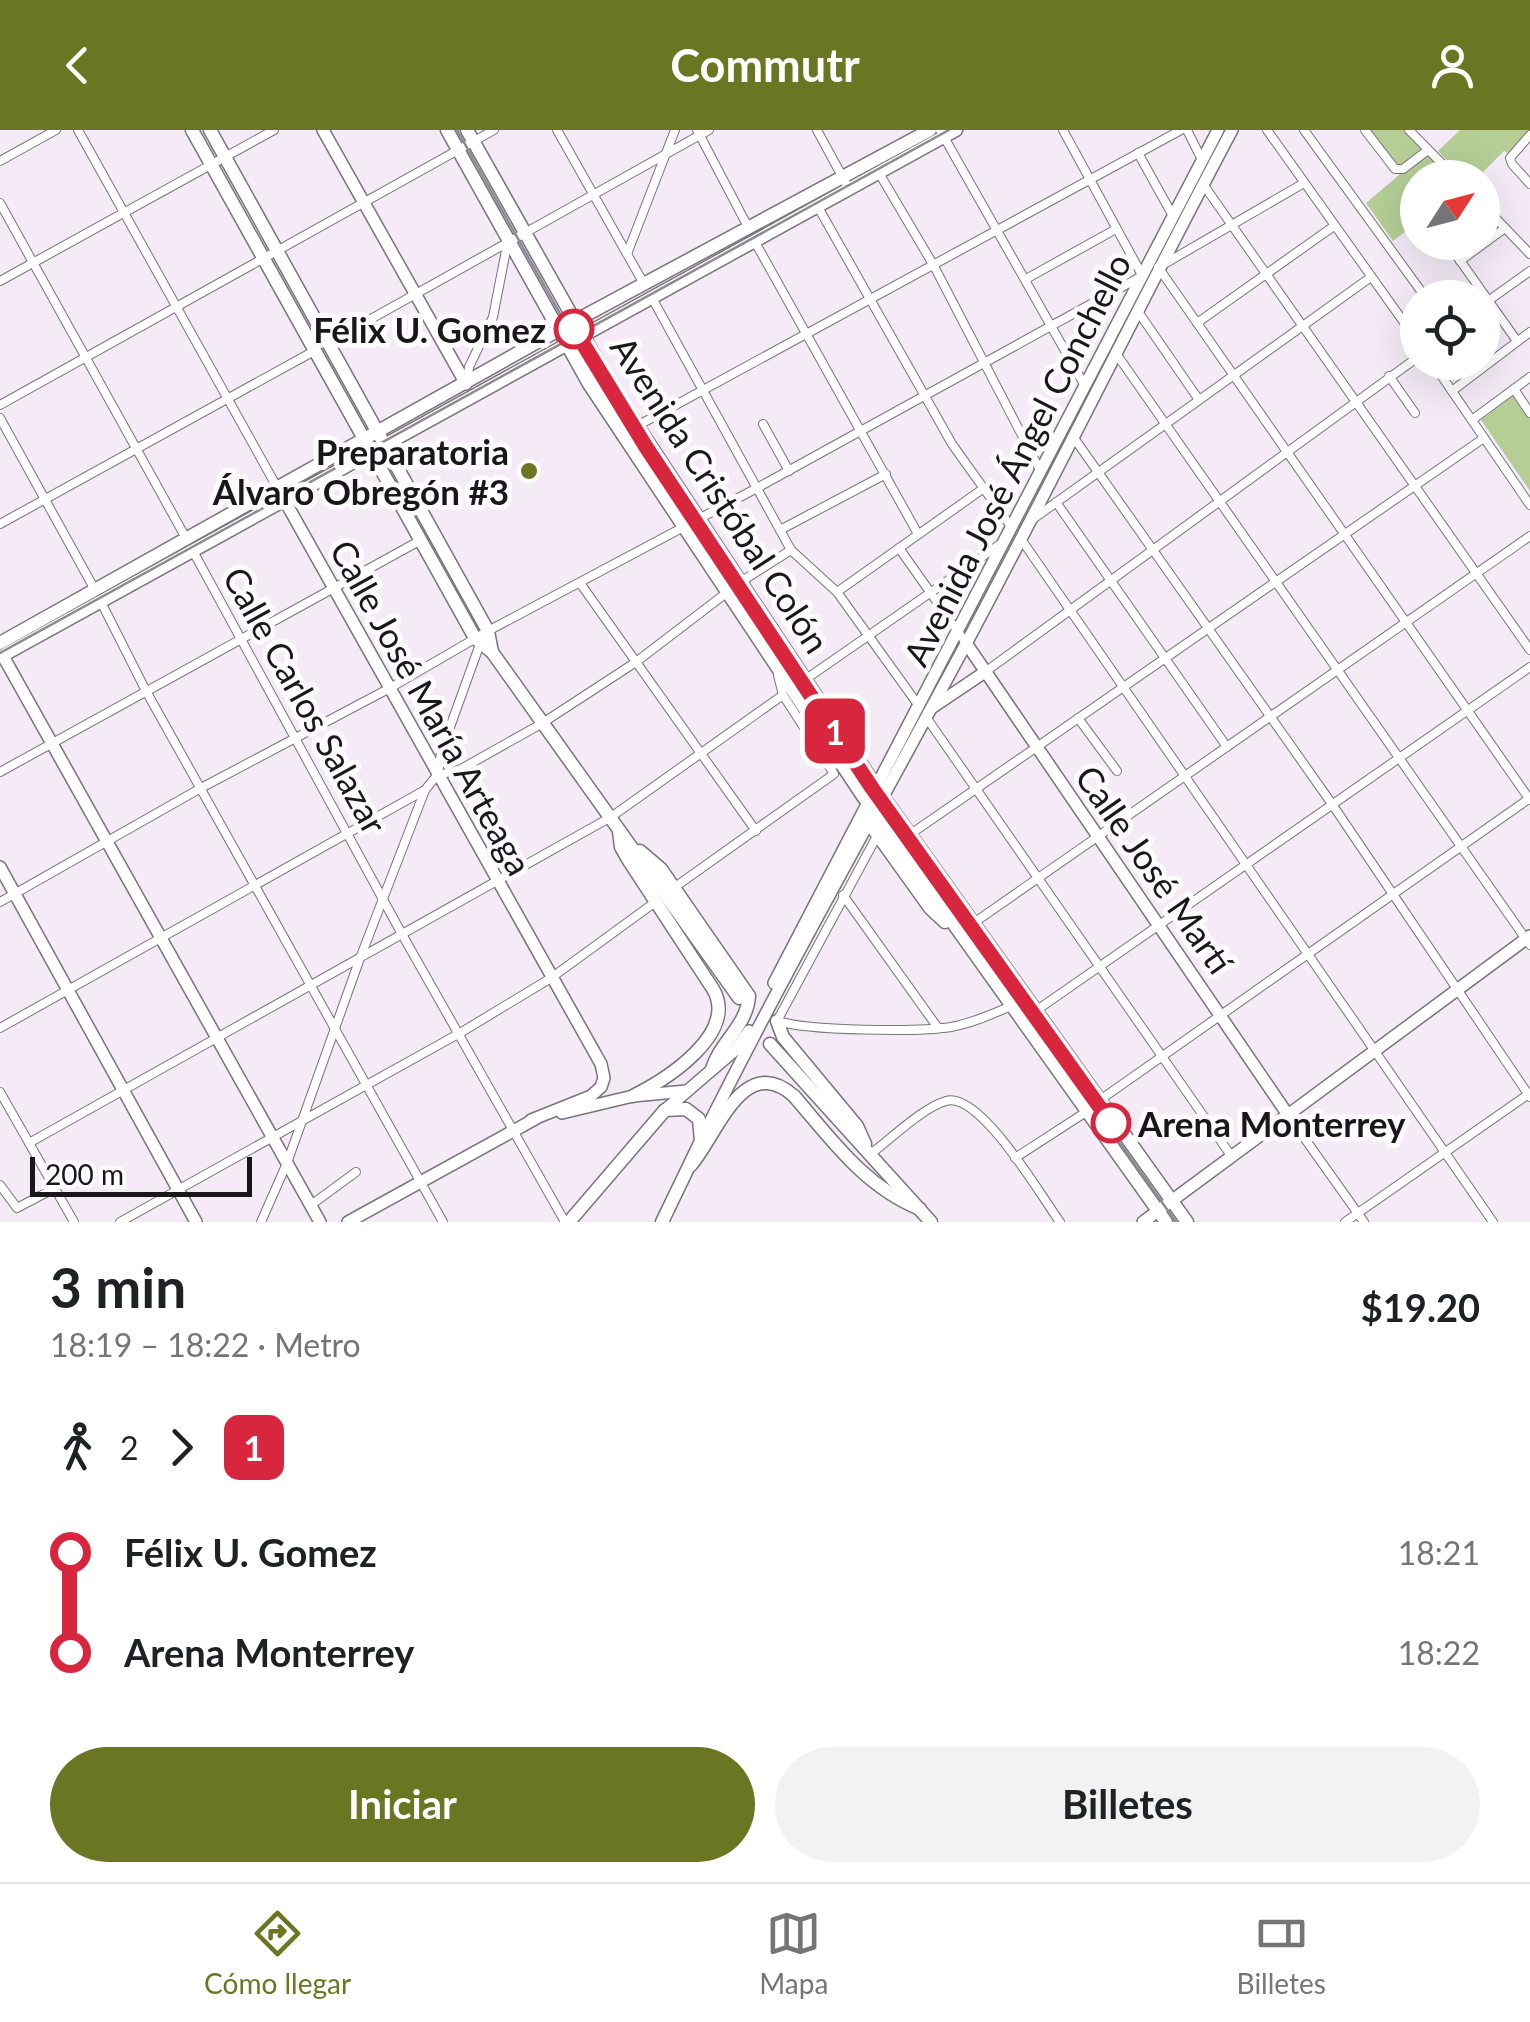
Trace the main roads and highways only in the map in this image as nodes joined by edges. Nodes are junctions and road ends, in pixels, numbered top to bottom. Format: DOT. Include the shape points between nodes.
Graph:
graph roads {
  1 [pos="192,130"];
  2 [pos="210,130"];
  3 [pos="447,130"];
  4 [pos="930,130"];
  5 [pos="947,132"];
  6 [pos="470,136"];
  7 [pos="218,161"];
  8 [pos="846,184"];
  9 [pos="648,291"];
  10 [pos="574,322"];
  11 [pos="557,332"];
  12 [pos="582,337"];
  13 [pos="565,346"];
  14 [pos="376,442"];
  15 [pos="282,496"];
  16 [pos="191,546"];
  17 [pos="484,641"];
  18 [pos="1,651"];
  19 [pos="881,788"];
  20 [pos="864,798"];
  21 [pos="615,823"];
  22 [pos="875,825"];
  23 [pos="630,843"];
  24 [pos="975,922"];
  25 [pos="739,998"];
  26 [pos="1011,1006"];
  27 [pos="1037,1010"];
  28 [pos="771,1017"];
  29 [pos="770,1044"];
  30 [pos="712,1069"];
  31 [pos="633,1096"];
  32 [pos="867,1152"];
  33 [pos="691,1165"];
  34 [pos="920,1208"];
  35 [pos="1162,1216"];
  36 [pos="567,1222"];
  37 [pos="662,1222"];
  38 [pos="932,1222"];
  39 [pos="1187,1222"];
  1 -- 7 [label="main road"];
  2 -- 7 [label="main road"];
  3 -- 11 [label="main road, Avenida Cristóbal Colón"];
  4 -- 8 [label="main road"];
  5 -- 8 [label="main road"];
  6 -- 10 [label="main road, Avenida Cristóbal Colón"];
  7 -- 14 [label="main road" via="315,350"];
  7 -- 14 [label="main road" via="278,251"];
  8 -- 9 [label="main road" via="748,227"];
  8 -- 9 [label="main road" via="755,242"];
  9 -- 10 [label="main road"];
  9 -- 12 [label="main road"];
  10 -- 11 [label="main road"];
  10 -- 12 [label="main road, Avenida Cristóbal Colón"];
  11 -- 13 [label="main road, Avenida Cristóbal Colón"];
  11 -- 14 [label="main road"];
  12 -- 13 [label="main road"];
  12 -- 19 [label="main road, Avenida Cristóbal Colón"];
  13 -- 14 [label="main road"];
  13 -- 20 [label="main road, Avenida Cristóbal Colón"];
  14 -- 15 [label="main road"];
  14 -- 17 [label="main road"];
  14 -- 17 [label="main road" via="421,540"];
  15 -- 16 [label="main road"];
  15 -- 16 [label="main road" via="252,521"];
  16 -- 18 [label="main road"];
  17 -- 21 [label="main road"];
  19 -- 24 [label="main road, Avenida Cristóbal Colón"];
  19 -- 24 [label="main road"];
  21 -- 23 [label="main road"];
  21 -- 31 [label="main road" via="621,847 654,903 714,988 720,1013 707,1038 674,1072"];
  22 -- 26 [label="main road"];
  23 -- 25 [label="main road"];
  23 -- 30 [label="main road" via="675,887 749,996 740,1027"];
  24 -- 27 [label="main road, Avenida Cristóbal Colón"];
  26 -- 27 [label="main road"];
  26 -- 35 [label="main road"];
  27 -- 39 [label="main road, Avenida Cristóbal Colón"];
  28 -- 32 [label="main road" via="857,1126"];
  29 -- 32 [label="main road"];
  32 -- 34 [label="main road"];
  33 -- 34 [label="main road" via="735,1099 766,1082 786,1088 881,1188"];
  33 -- 36 [label="main road" via="700,1123 694,1112 665,1110"];
  33 -- 37 [label="main road"];
  34 -- 38 [label="main road"];
}
